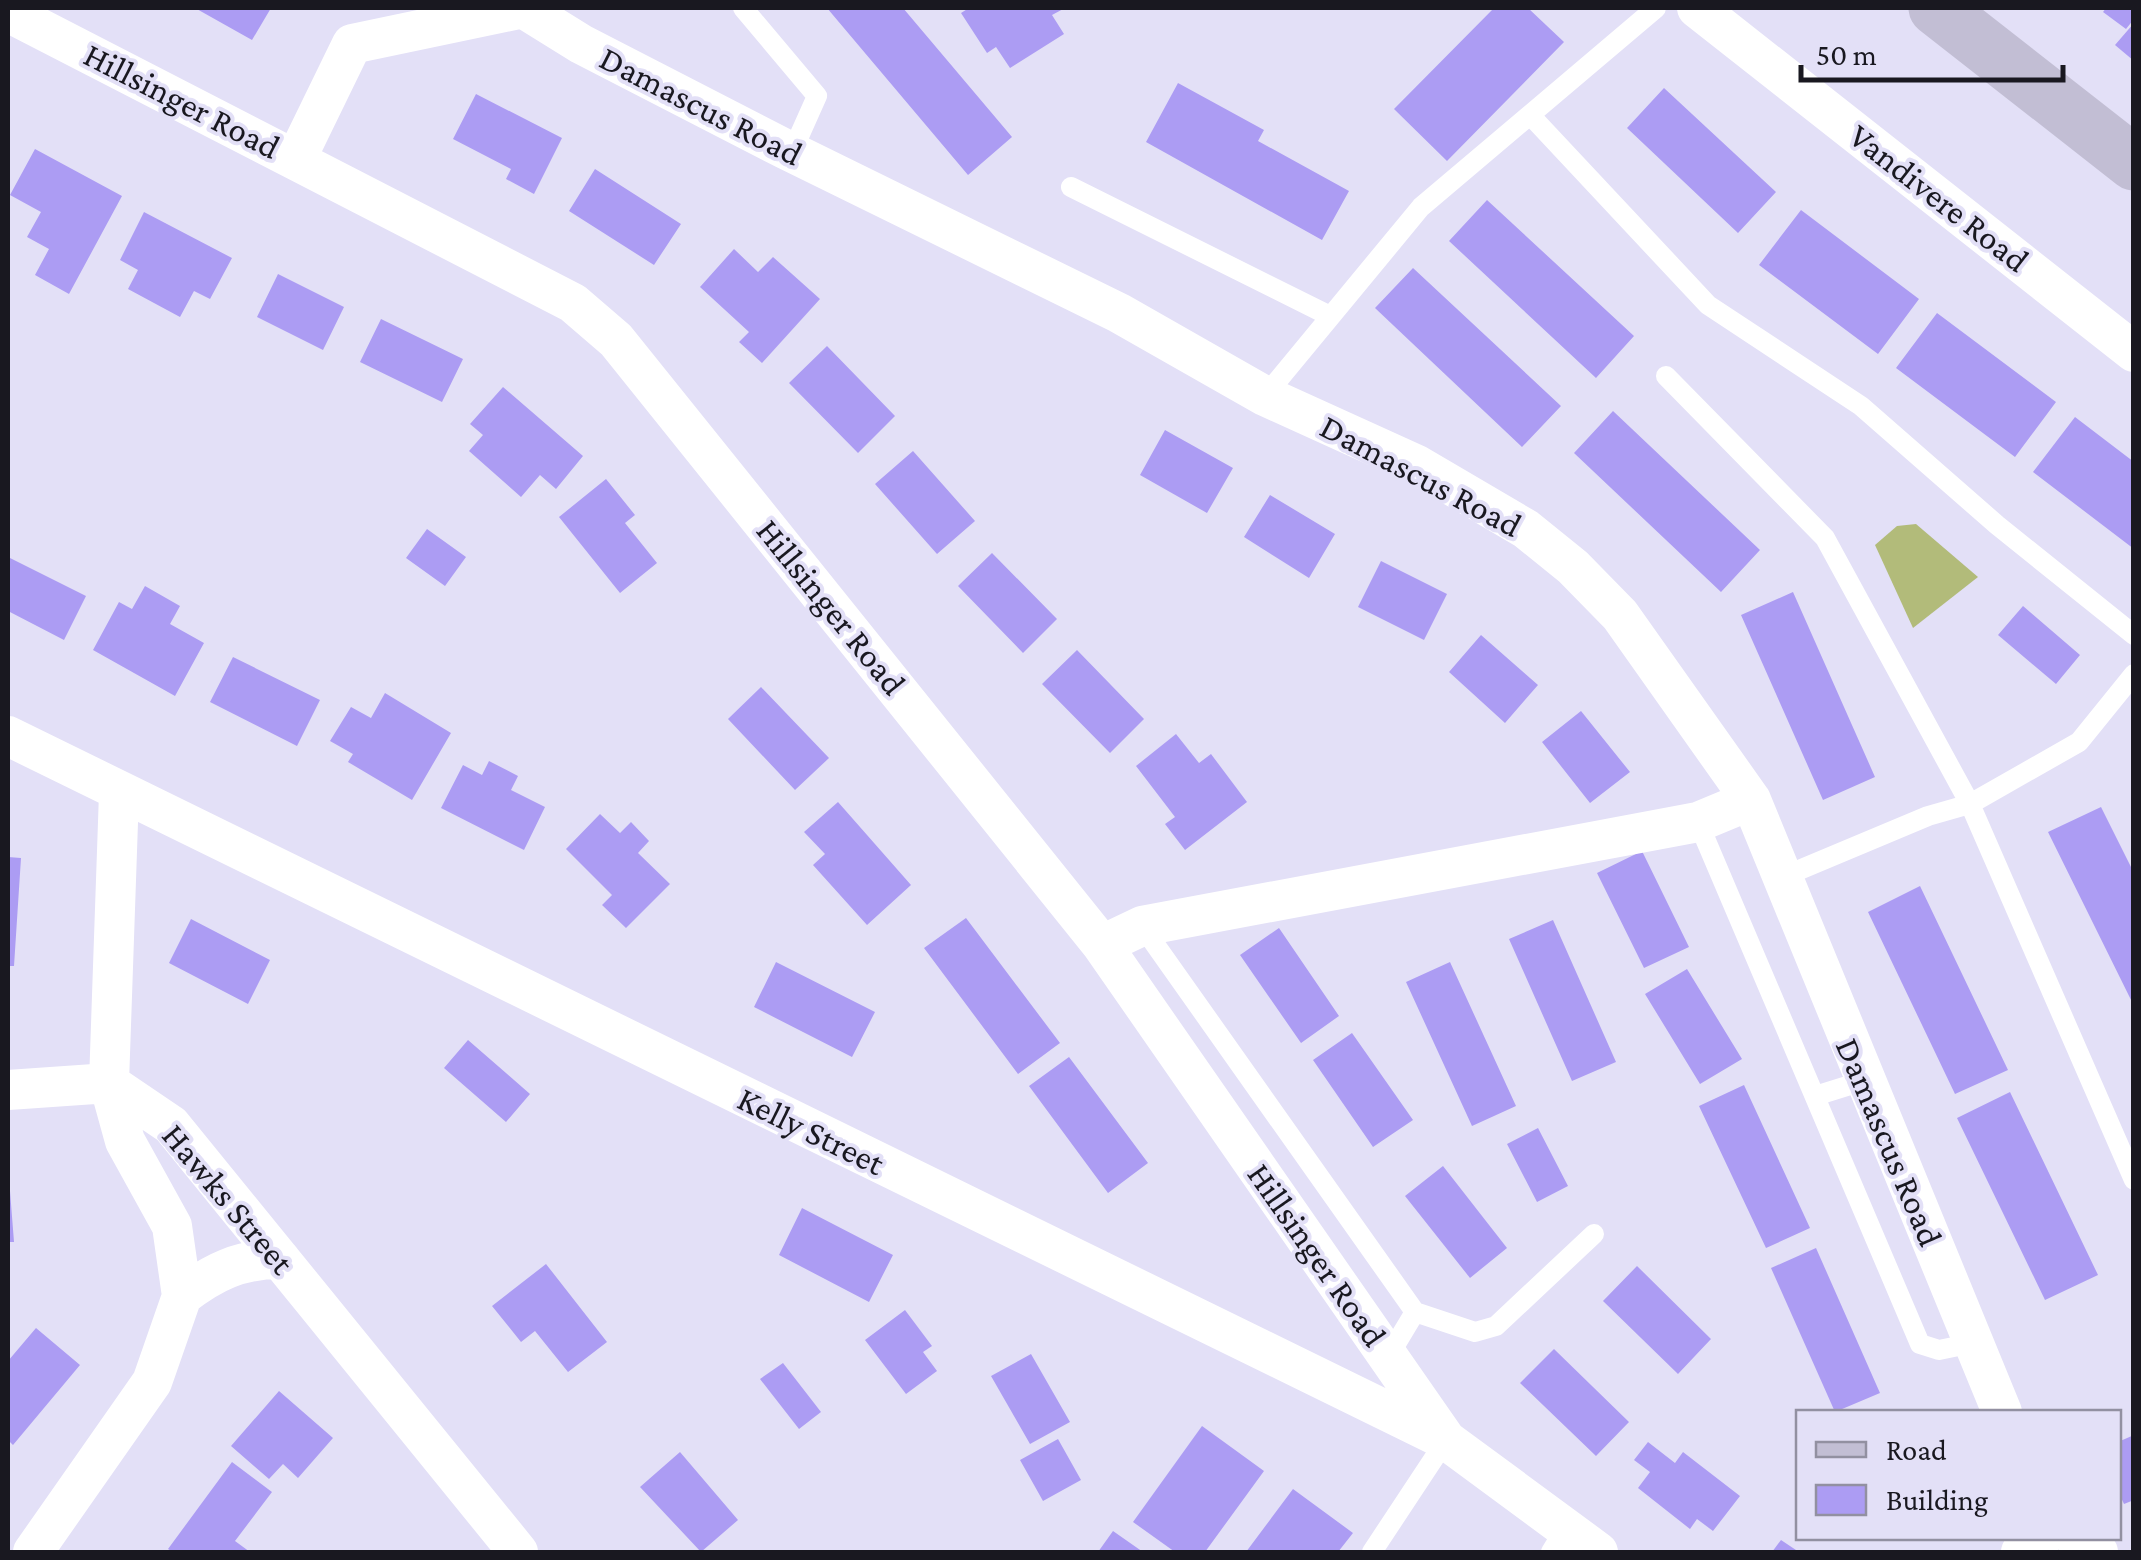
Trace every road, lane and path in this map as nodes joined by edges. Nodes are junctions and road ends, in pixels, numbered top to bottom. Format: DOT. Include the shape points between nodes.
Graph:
graph roads {
  1 [pos="523,8"];
  2 [pos="743,8"];
  3 [pos="1656,8"];
  4 [pos="1697,8"];
  5 [pos="1936,8"];
  6 [pos="8,12"];
  7 [pos="1532,117"];
  8 [pos="792,152"];
  9 [pos="296,158"];
  10 [pos="2134,163"];
  11 [pos="1071,187"];
  12 [pos="1330,316"];
  13 [pos="2134,352"];
  14 [pos="1666,376"];
  15 [pos="1266,396"];
  16 [pos="2134,636"];
  17 [pos="2134,674"];
  18 [pos="8,736"];
  19 [pos="118,793"];
  20 [pos="1751,800"];
  21 [pos="1970,804"];
  22 [pos="1698,822"];
  23 [pos="1780,878"];
  24 [pos="1142,926"];
  25 [pos="1102,944"];
  26 [pos="1863,1081"];
  27 [pos="109,1083"];
  28 [pos="8,1090"];
  29 [pos="1815,1096"];
  30 [pos="2134,1180"];
  31 [pos="1594,1234"];
  32 [pos="280,1259"];
  33 [pos="182,1296"];
  34 [pos="1415,1312"];
  35 [pos="1972,1342"];
  36 [pos="1388,1357"];
  37 [pos="2001,1410"];
  38 [pos="1446,1440"];
  39 [pos="1559,1540"];
  40 [pos="33,1552"];
  41 [pos="518,1552"];
  42 [pos="1372,1552"];
  43 [pos="1598,1552"];
  1 -- 8 [label="street, Damascus Road"];
  1 -- 9 [label="street" via="352,44"];
  2 -- 8 [label="lane" via="817,96"];
  3 -- 7 [label="lane"];
  4 -- 13 [label="street, Vandivere Road"];
  5 -- 10 [label="street"];
  6 -- 9 [label="street, Hillsinger Road"];
  7 -- 12 [label="lane" via="1421,207"];
  7 -- 16 [label="lane" via="1708,305 1861,406"];
  8 -- 15 [label="street, Damascus Road" via="1119,313"];
  9 -- 25 [label="street, Hillsinger Road" via="573,303 616,340"];
  11 -- 12 [label="lane"];
  12 -- 15 [label="lane"];
  14 -- 21 [label="lane" via="1824,538"];
  15 -- 20 [label="street, Damascus Road" via="1417,465 1526,528 1620,615"];
  17 -- 21 [label="lane" via="2080,742"];
  18 -- 19 [label="street, Kelly Street"];
  19 -- 27 [label="street"];
  19 -- 38 [label="street, Kelly Street"];
  20 -- 22 [label="street"];
  20 -- 23 [label="street, Damascus Road"];
  21 -- 23 [label="lane"];
  21 -- 30 [label="lane"];
  22 -- 24 [label="street"];
  22 -- 29 [label="lane"];
  23 -- 26 [label="street, Damascus Road"];
  24 -- 25 [label="street"];
  24 -- 34 [label="lane"];
  25 -- 36 [label="street, Hillsinger Road"];
  26 -- 29 [label="lane"];
  26 -- 35 [label="street, Damascus Road"];
  27 -- 28 [label="street"];
  27 -- 32 [label="street, Hawks Street" via="171,1125"];
  27 -- 33 [label="street" via="125,1141 172,1226"];
  29 -- 35 [label="lane" via="1920,1344 1939,1350"];
  31 -- 34 [label="lane" via="1496,1326 1475,1332"];
  32 -- 33 [label="street" via="239,1262 209,1274"];
  32 -- 41 [label="street, Hawks Street"];
  33 -- 40 [label="street" via="152,1382"];
  34 -- 36 [label="lane"];
  35 -- 37 [label="street, Damascus Road"];
  36 -- 38 [label="street, Hillsinger Road"];
  38 -- 39 [label="street, Kelly Street"];
  38 -- 42 [label="lane"];
  39 -- 43 [label="street, Kelly Street"];
}
